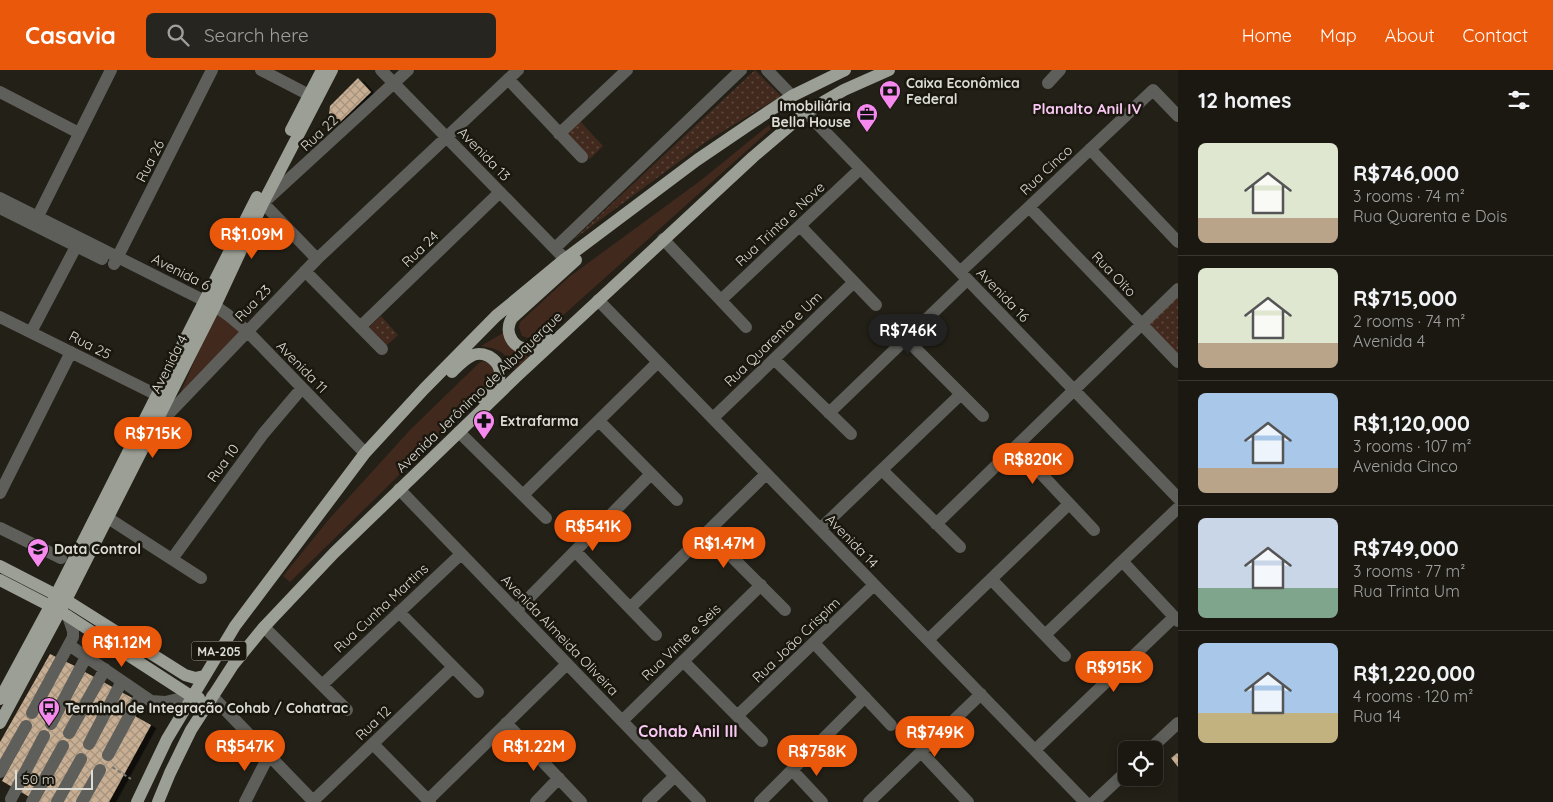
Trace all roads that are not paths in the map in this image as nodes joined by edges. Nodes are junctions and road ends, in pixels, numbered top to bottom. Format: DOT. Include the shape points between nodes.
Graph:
graph roads {
  1 [pos="111,70"];
  2 [pos="212,70"];
  3 [pos="261,70"];
  4 [pos="322,70"];
  5 [pos="332,70"];
  6 [pos="381,70"];
  7 [pos="408,70"];
  8 [pos="518,70"];
  9 [pos="627,70"];
  10 [pos="741,70"];
  11 [pos="845,70"];
  12 [pos="889,70"];
  13 [pos="1060,70"];
  14 [pos="772,72"];
  15 [pos="508,79"];
  16 [pos="1048,82"];
  17 [pos="394,83"];
  18 [pos="0,92"];
  19 [pos="792,96"];
  20 [pos="313,97"];
  21 [pos="806,112"];
  22 [pos="1178,116"];
  23 [pos="79,132"];
  24 [pos="559,134"];
  25 [pos="447,138"];
  26 [pos="1090,149"];
  27 [pos="582,157"];
  28 [pos="860,169"];
  29 [pos="500,192"];
  30 [pos="653,192"];
  31 [pos="0,198"];
  32 [pos="260,201"];
  33 [pos="1029,207"];
  34 [pos="0,208"];
  35 [pos="36,221"];
  36 [pos="800,226"];
  37 [pos="663,239"];
  38 [pos="78,242"];
  39 [pos="1178,242"];
  40 [pos="555,248"];
  41 [pos="316,259"];
  42 [pos="565,259"];
  43 [pos="116,261"];
  44 [pos="305,271"];
  45 [pos="964,276"];
  46 [pos="854,282"];
  47 [pos="1178,289"];
  48 [pos="598,300"];
  49 [pos="721,300"];
  50 [pos="206,305"];
  51 [pos="876,305"];
  52 [pos="0,317"];
  53 [pos="1142,324"];
  54 [pos="360,327"];
  55 [pos="746,327"];
  56 [pos="247,331"];
  57 [pos="31,332"];
  58 [pos="906,339"];
  59 [pos="382,349"];
  60 [pos="70,352"];
  61 [pos="774,360"];
  62 [pos="1177,360"];
  63 [pos="658,362"];
  64 [pos="302,388"];
  65 [pos="1074,391"];
  66 [pos="961,394"];
  67 [pos="162,398"];
  68 [pos="829,413"];
  69 [pos="983,416"];
  70 [pos="713,418"];
  71 [pos="599,421"];
  72 [pos="151,432"];
  73 [pos="459,432"];
  74 [pos="851,434"];
  75 [pos="1016,447"];
  76 [pos="365,453"];
  77 [pos="882,470"];
  78 [pos="651,474"];
  79 [pos="766,474"];
  80 [pos="399,489"];
  81 [pos="0,493"];
  82 [pos="523,496"];
  83 [pos="1178,498"];
  84 [pos="677,500"];
  85 [pos="1069,504"];
  86 [pos="1178,508"];
  87 [pos="108,518"];
  88 [pos="546,518"];
  89 [pos="936,524"];
  90 [pos="0,528"];
  91 [pos="820,529"];
  92 [pos="1094,530"];
  93 [pos="707,532"];
  94 [pos="960,547"];
  95 [pos="575,551"];
  96 [pos="462,554"];
  97 [pos="61,558"];
  98 [pos="172,559"];
  99 [pos="1123,562"];
  100 [pos="0,566"];
  101 [pos="201,578"];
  102 [pos="991,579"];
  103 [pos="0,580"];
  104 [pos="761,585"];
  105 [pos="874,585"];
  106 [pos="60,605"];
  107 [pos="630,608"];
  108 [pos="786,610"];
  109 [pos="516,611"];
  110 [pos="399,612"];
  111 [pos="1176,619"];
  112 [pos="264,627"];
  113 [pos="656,635"];
  114 [pos="1045,635"];
  115 [pos="928,640"];
  116 [pos="814,643"];
  117 [pos="69,645"];
  118 [pos="1065,656"];
  119 [pos="86,657"];
  120 [pos="683,661"];
  121 [pos="567,664"];
  122 [pos="453,666"];
  123 [pos="105,669"];
  124 [pos="204,676"];
  125 [pos="122,681"];
  126 [pos="322,685"];
  127 [pos="478,692"];
  128 [pos="141,694"];
  129 [pos="981,694"];
  130 [pos="191,696"];
  131 [pos="212,696"];
  132 [pos="865,697"];
  133 [pos="3,699"];
  134 [pos="347,710"];
  135 [pos="32,713"];
  136 [pos="737,716"];
  137 [pos="622,721"];
  138 [pos="0,723"];
  139 [pos="506,723"];
  140 [pos="1178,723"];
  141 [pos="51,724"];
  142 [pos="890,724"];
  143 [pos="26,726"];
  144 [pos="69,733"];
  145 [pos="44,736"];
  146 [pos="762,741"];
  147 [pos="1159,741"];
  148 [pos="89,744"];
  149 [pos="373,744"];
  150 [pos="63,746"];
  151 [pos="1035,750"];
  152 [pos="921,752"];
  153 [pos="269,755"];
  154 [pos="81,759"];
  155 [pos="792,770"];
  156 [pos="0,772"];
  157 [pos="675,776"];
  158 [pos="559,778"];
  159 [pos="1118,780"];
  160 [pos="9,798"];
  161 [pos="314,801"];
  162 [pos="429,801"];
  163 [pos="32,802"];
  164 [pos="58,802"];
  165 [pos="82,802"];
  166 [pos="137,802"];
  167 [pos="158,802"];
  168 [pos="245,802"];
  169 [pos="536,802"];
  170 [pos="581,802"];
  171 [pos="648,802"];
  172 [pos="700,802"];
  173 [pos="760,802"];
  174 [pos="822,802"];
  175 [pos="869,802"];
  176 [pos="968,802"];
  177 [pos="1085,802"];
  178 [pos="1094,802"];
  1 -- 23 [label="street"];
  2 -- 43 [label="street, Rua 26"];
  3 -- 20 [label="street"];
  4 -- 20 [label="main road, Avenida 4"];
  5 -- 20 [label="main road, Avenida 4"];
  6 -- 17 [label="street, Avenida 13"];
  7 -- 17 [label="street, Rua 22"];
  8 -- 15 [label="street, Rua 23"];
  9 -- 24 [label="street"];
  10 -- 40 [label="street"];
  11 -- 19 [label="main road"];
  12 -- 21 [label="main road, Avenida Jerônimo de Albuquerque"];
  13 -- 16 [label="street"];
  14 -- 19 [label="street"];
  15 -- 24 [label="street"];
  15 -- 25 [label="street, Rua 23"];
  17 -- 25 [label="street, Avenida 13"];
  17 -- 32 [label="street, Rua 22"];
  18 -- 23 [label="street"];
  19 -- 30 [label="main road"];
  20 -- 32 [label="main road, Avenida 4"];
  21 -- 28 [label="street, Avenida 16"];
  21 -- 37 [label="main road, Avenida Jerônimo de Albuquerque"];
  22 -- 26 [label="street, Rua Cinco" via="1153,90"];
  23 -- 35 [label="street"];
  24 -- 27 [label="street"];
  25 -- 29 [label="street, Avenida 13"];
  25 -- 41 [label="street, Rua 23"];
  26 -- 33 [label="street, Rua Cinco"];
  26 -- 39 [label="street"];
  28 -- 36 [label="street, Rua Trinta e Nove"];
  28 -- 45 [label="street, Avenida 16"];
  29 -- 40 [label="street, Avenida 13"];
  29 -- 54 [label="street, Rua 24"];
  30 -- 37 [label="main road" via="512,318 508,327 510,338 524,348 538,346 588,298"];
  30 -- 42 [label="main road"];
  31 -- 35 [label="street, Avenida 6"];
  32 -- 41 [label="street"];
  32 -- 50 [label="main road, Avenida 4"];
  33 -- 45 [label="street, Rua Cinco"];
  33 -- 53 [label="street, Rua Oito"];
  34 -- 35 [label="street, Avenida 6"];
  35 -- 38 [label="street, Avenida 6"];
  36 -- 46 [label="street"];
  36 -- 49 [label="street, Rua Trinta e Nove"];
  37 -- 48 [label="main road, Avenida Jerônimo de Albuquerque"];
  37 -- 49 [label="street"];
  38 -- 43 [label="street, Avenida 6"];
  38 -- 57 [label="street"];
  40 -- 42 [label="street, Avenida 13"];
  41 -- 44 [label="street, Rua 23"];
  42 -- 76 [label="main road" via="484,328"];
  43 -- 50 [label="street, Avenida 6"];
  44 -- 54 [label="street"];
  44 -- 56 [label="street, Rua 23"];
  45 -- 58 [label="street, Rua Cinco"];
  45 -- 65 [label="street, Avenida 16"];
  46 -- 51 [label="street"];
  46 -- 61 [label="street, Rua Quarenta e Um"];
  47 -- 53 [label="street"];
  48 -- 63 [label="street, Avenida 14"];
  48 -- 73 [label="main road, Avenida Jerônimo de Albuquerque"];
  49 -- 55 [label="street"];
  50 -- 56 [label="street, Avenida 11" via="228,315"];
  50 -- 67 [label="main road, Avenida 4"];
  52 -- 57 [label="street, Rua 25"];
  53 -- 62 [label="street, Rua Oito"];
  53 -- 65 [label="street"];
  54 -- 59 [label="street"];
  56 -- 64 [label="street, Avenida 11"];
  56 -- 72 [label="street, Rua 23"];
  57 -- 60 [label="street, Rua 25"];
  58 -- 66 [label="street"];
  58 -- 68 [label="street, Rua Cinco"];
  60 -- 67 [label="street, Rua 25"];
  60 -- 81 [label="street"];
  61 -- 68 [label="street"];
  61 -- 70 [label="street, Rua Quarenta e Um"];
  63 -- 70 [label="street, Avenida 14"];
  63 -- 71 [label="street"];
  64 -- 76 [label="street, Avenida 11"];
  64 -- 98 [label="street, Rua 10" via="263,434"];
  65 -- 75 [label="street"];
  65 -- 83 [label="street, Avenida 16"];
  66 -- 69 [label="street"];
  66 -- 77 [label="street"];
  67 -- 72 [label="main road, Avenida 4"];
  67 -- 106 [label="main road, Avenida 4"];
  68 -- 74 [label="street"];
  70 -- 79 [label="street, Avenida 14"];
  71 -- 78 [label="street"];
  71 -- 82 [label="street"];
  72 -- 87 [label="main road, Avenida 4"];
  73 -- 80 [label="main road, Avenida Jerônimo de Albuquerque"];
  73 -- 82 [label="street"];
  75 -- 85 [label="street"];
  75 -- 89 [label="street"];
  76 -- 80 [label="main road" via="467,358 483,354 495,361 500,372 498,381 440,440"];
  76 -- 124 [label="main road, MA-205" via="235,626"];
  77 -- 89 [label="street"];
  77 -- 91 [label="street"];
  78 -- 84 [label="street"];
  78 -- 95 [label="street"];
  79 -- 91 [label="street, Avenida 14"];
  79 -- 93 [label="street"];
  80 -- 96 [label="street, Avenida Almeida Oliveira"];
  80 -- 112 [label="main road, Avenida Jerônimo de Albuquerque"];
  82 -- 88 [label="street"];
  85 -- 92 [label="street"];
  85 -- 102 [label="street"];
  86 -- 99 [label="street"];
  87 -- 98 [label="street"];
  87 -- 106 [label="main road, Avenida 4"];
  89 -- 94 [label="street"];
  90 -- 97 [label="street"];
  91 -- 105 [label="street, Avenida 14"];
  93 -- 104 [label="street"];
  93 -- 107 [label="street"];
  95 -- 107 [label="street"];
  95 -- 109 [label="street"];
  96 -- 109 [label="street, Avenida Almeida Oliveira"];
  96 -- 110 [label="street, Rua Cunha Martins"];
  98 -- 101 [label="street"];
  99 -- 111 [label="street"];
  99 -- 114 [label="street"];
  100 -- 106 [label="main road"];
  102 -- 114 [label="street"];
  102 -- 115 [label="street"];
  103 -- 106 [label="main road"];
  104 -- 108 [label="street"];
  104 -- 120 [label="street, Rua Vinte e Seis"];
  105 -- 115 [label="street, Avenida 14"];
  105 -- 116 [label="street, Rua João Crispim"];
  106 -- 117 [label="street" via="73,630"];
  106 -- 124 [label="main road" via="185,675"];
  106 -- 130 [label="main road"];
  106 -- 133 [label="main road, Avenida 4"];
  107 -- 113 [label="street"];
  109 -- 121 [label="street, Avenida Almeida Oliveira"];
  110 -- 122 [label="street"];
  110 -- 126 [label="street, Rua Cunha Martins"];
  111 -- 151 [label="street"];
  112 -- 126 [label="street"];
  112 -- 131 [label="main road, Avenida Jerônimo de Albuquerque"];
  114 -- 118 [label="street"];
  115 -- 129 [label="street, Avenida 14"];
  116 -- 132 [label="street"];
  116 -- 136 [label="street, Rua João Crispim"];
  117 -- 119 [label="street"];
  117 -- 135 [label="street"];
  119 -- 123 [label="street"];
  119 -- 141 [label="street"];
  120 -- 136 [label="street"];
  120 -- 137 [label="street, Rua Vinte e Seis"];
  121 -- 137 [label="street, Avenida Almeida Oliveira"];
  121 -- 139 [label="street"];
  122 -- 127 [label="street"];
  122 -- 149 [label="street, Rua 12"];
  123 -- 125 [label="street"];
  123 -- 144 [label="street"];
  124 -- 130 [label="main road, MA-205"];
  125 -- 128 [label="street"];
  125 -- 148 [label="street"];
  126 -- 134 [label="street"];
  128 -- 130 [label="street" via="164,702"];
  128 -- 165 [label="street" via="106,764"];
  129 -- 151 [label="street, Avenida 14"];
  129 -- 152 [label="street"];
  130 -- 131 [label="main road"];
  130 -- 166 [label="main road" via="166,739"];
  131 -- 153 [label="street"];
  131 -- 167 [label="main road, Avenida Jerônimo de Albuquerque" via="182,748"];
  132 -- 142 [label="street"];
  132 -- 155 [label="street"];
  133 -- 138 [label="main road, Avenida 4"];
  136 -- 146 [label="street"];
  137 -- 157 [label="street, Avenida Almeida Oliveira"];
  139 -- 158 [label="street"];
  139 -- 162 [label="street"];
  140 -- 147 [label="street"];
  143 -- 156 [label="street"];
  145 -- 160 [label="street"];
  149 -- 161 [label="street, Rua 12"];
  149 -- 162 [label="street"];
  150 -- 163 [label="street"];
  151 -- 177 [label="street, Avenida 14"];
  152 -- 175 [label="street"];
  152 -- 176 [label="street"];
  153 -- 161 [label="street"];
  153 -- 168 [label="street"];
  154 -- 164 [label="street"];
  155 -- 173 [label="street"];
  155 -- 174 [label="street"];
  157 -- 171 [label="street"];
  157 -- 172 [label="street, Avenida Almeida Oliveira"];
  158 -- 169 [label="street"];
  158 -- 170 [label="street"];
  159 -- 178 [label="street"];
}
